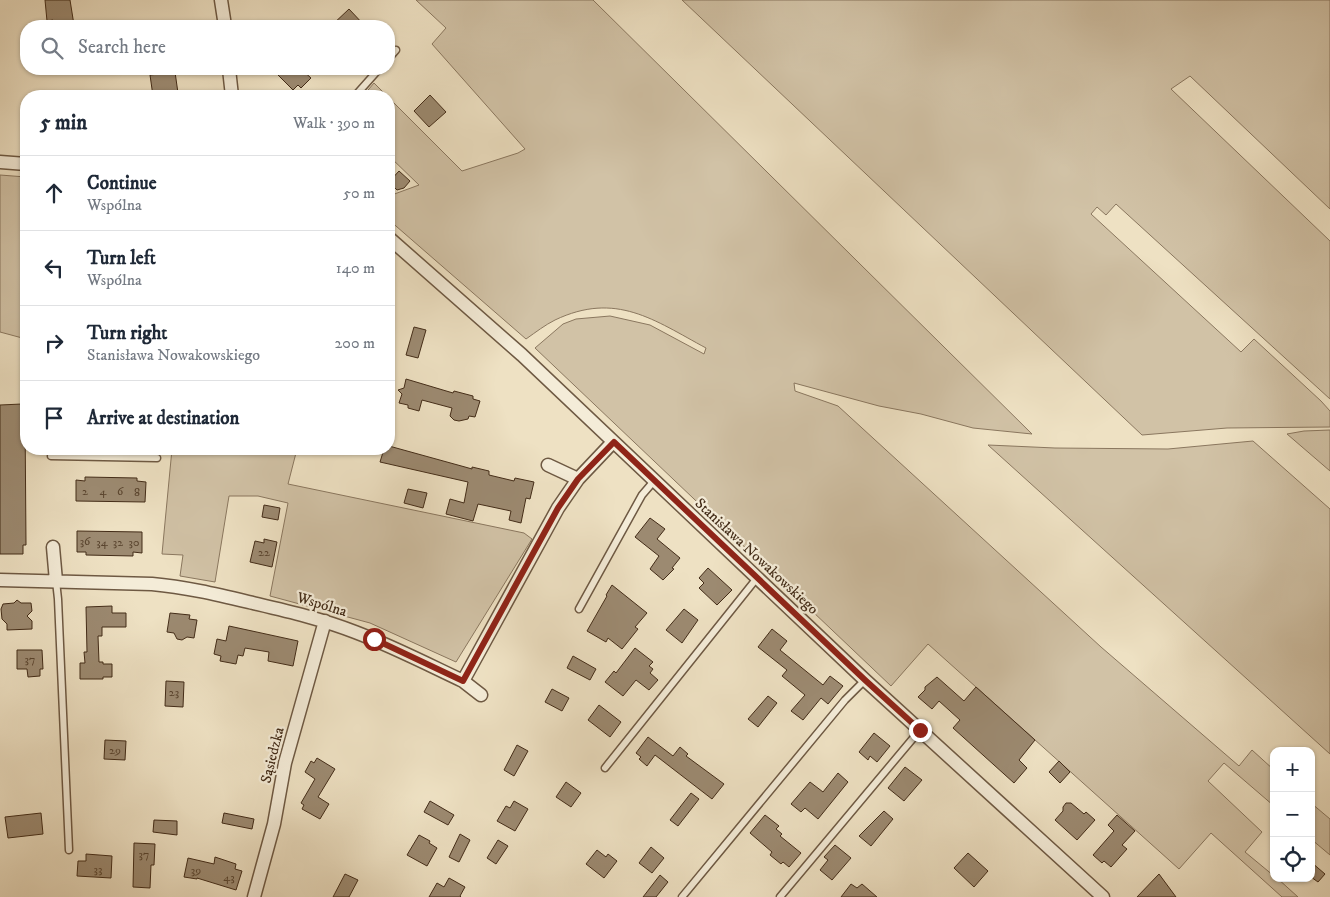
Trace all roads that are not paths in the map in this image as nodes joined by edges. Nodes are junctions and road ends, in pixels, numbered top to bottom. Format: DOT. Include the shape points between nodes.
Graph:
graph roads {
  1 [pos="221,0"];
  2 [pos="224,20"];
  3 [pos="230,75"];
  4 [pos="374,75"];
  5 [pos="231,90"];
  6 [pos="360,90"];
  7 [pos="0,162"];
  8 [pos="20,164"];
  9 [pos="395,243"];
  10 [pos="614,442"];
  11 [pos="51,456"];
  12 [pos="157,458"];
  13 [pos="548,465"];
  14 [pos="578,479"];
  15 [pos="654,480"];
  16 [pos="53,547"];
  17 [pos="757,578"];
  18 [pos="0,580"];
  19 [pos="56,581"];
  20 [pos="579,609"];
  21 [pos="325,621"];
  22 [pos="865,680"];
  23 [pos="463,681"];
  24 [pos="482,695"];
  25 [pos="920,730"];
  26 [pos="606,768"];
  27 [pos="69,850"];
  28 [pos="254,897"];
  29 [pos="682,897"];
  30 [pos="780,897"];
  31 [pos="1103,897"];
  1 -- 2 [label="street"];
  3 -- 5 [label="street"];
  4 -- 6 [label="lane"];
  7 -- 8 [label="street"];
  9 -- 10 [label="street, Stanisława Nowakowskiego"];
  10 -- 14 [label="street"];
  10 -- 15 [label="street, Stanisława Nowakowskiego"];
  11 -- 12 [label="lane"];
  13 -- 14 [label="street"];
  14 -- 23 [label="street" via="550,522"];
  15 -- 17 [label="street, Stanisława Nowakowskiego"];
  15 -- 20 [label="lane" via="642,495"];
  16 -- 19 [label="street"];
  17 -- 22 [label="street, Stanisława Nowakowskiego"];
  17 -- 26 [label="lane"];
  18 -- 19 [label="street, Wspólna"];
  19 -- 21 [label="street, Wspólna" via="171,585"];
  19 -- 27 [label="lane"];
  21 -- 23 [label="street, Wspólna" via="374,639"];
  21 -- 28 [label="street, Sąsiedzka" via="285,763 274,824"];
  22 -- 25 [label="street, Stanisława Nowakowskiego"];
  22 -- 29 [label="lane"];
  23 -- 24 [label="street, Wspólna"];
  25 -- 30 [label="lane"];
  25 -- 31 [label="street, Stanisława Nowakowskiego"];
}
